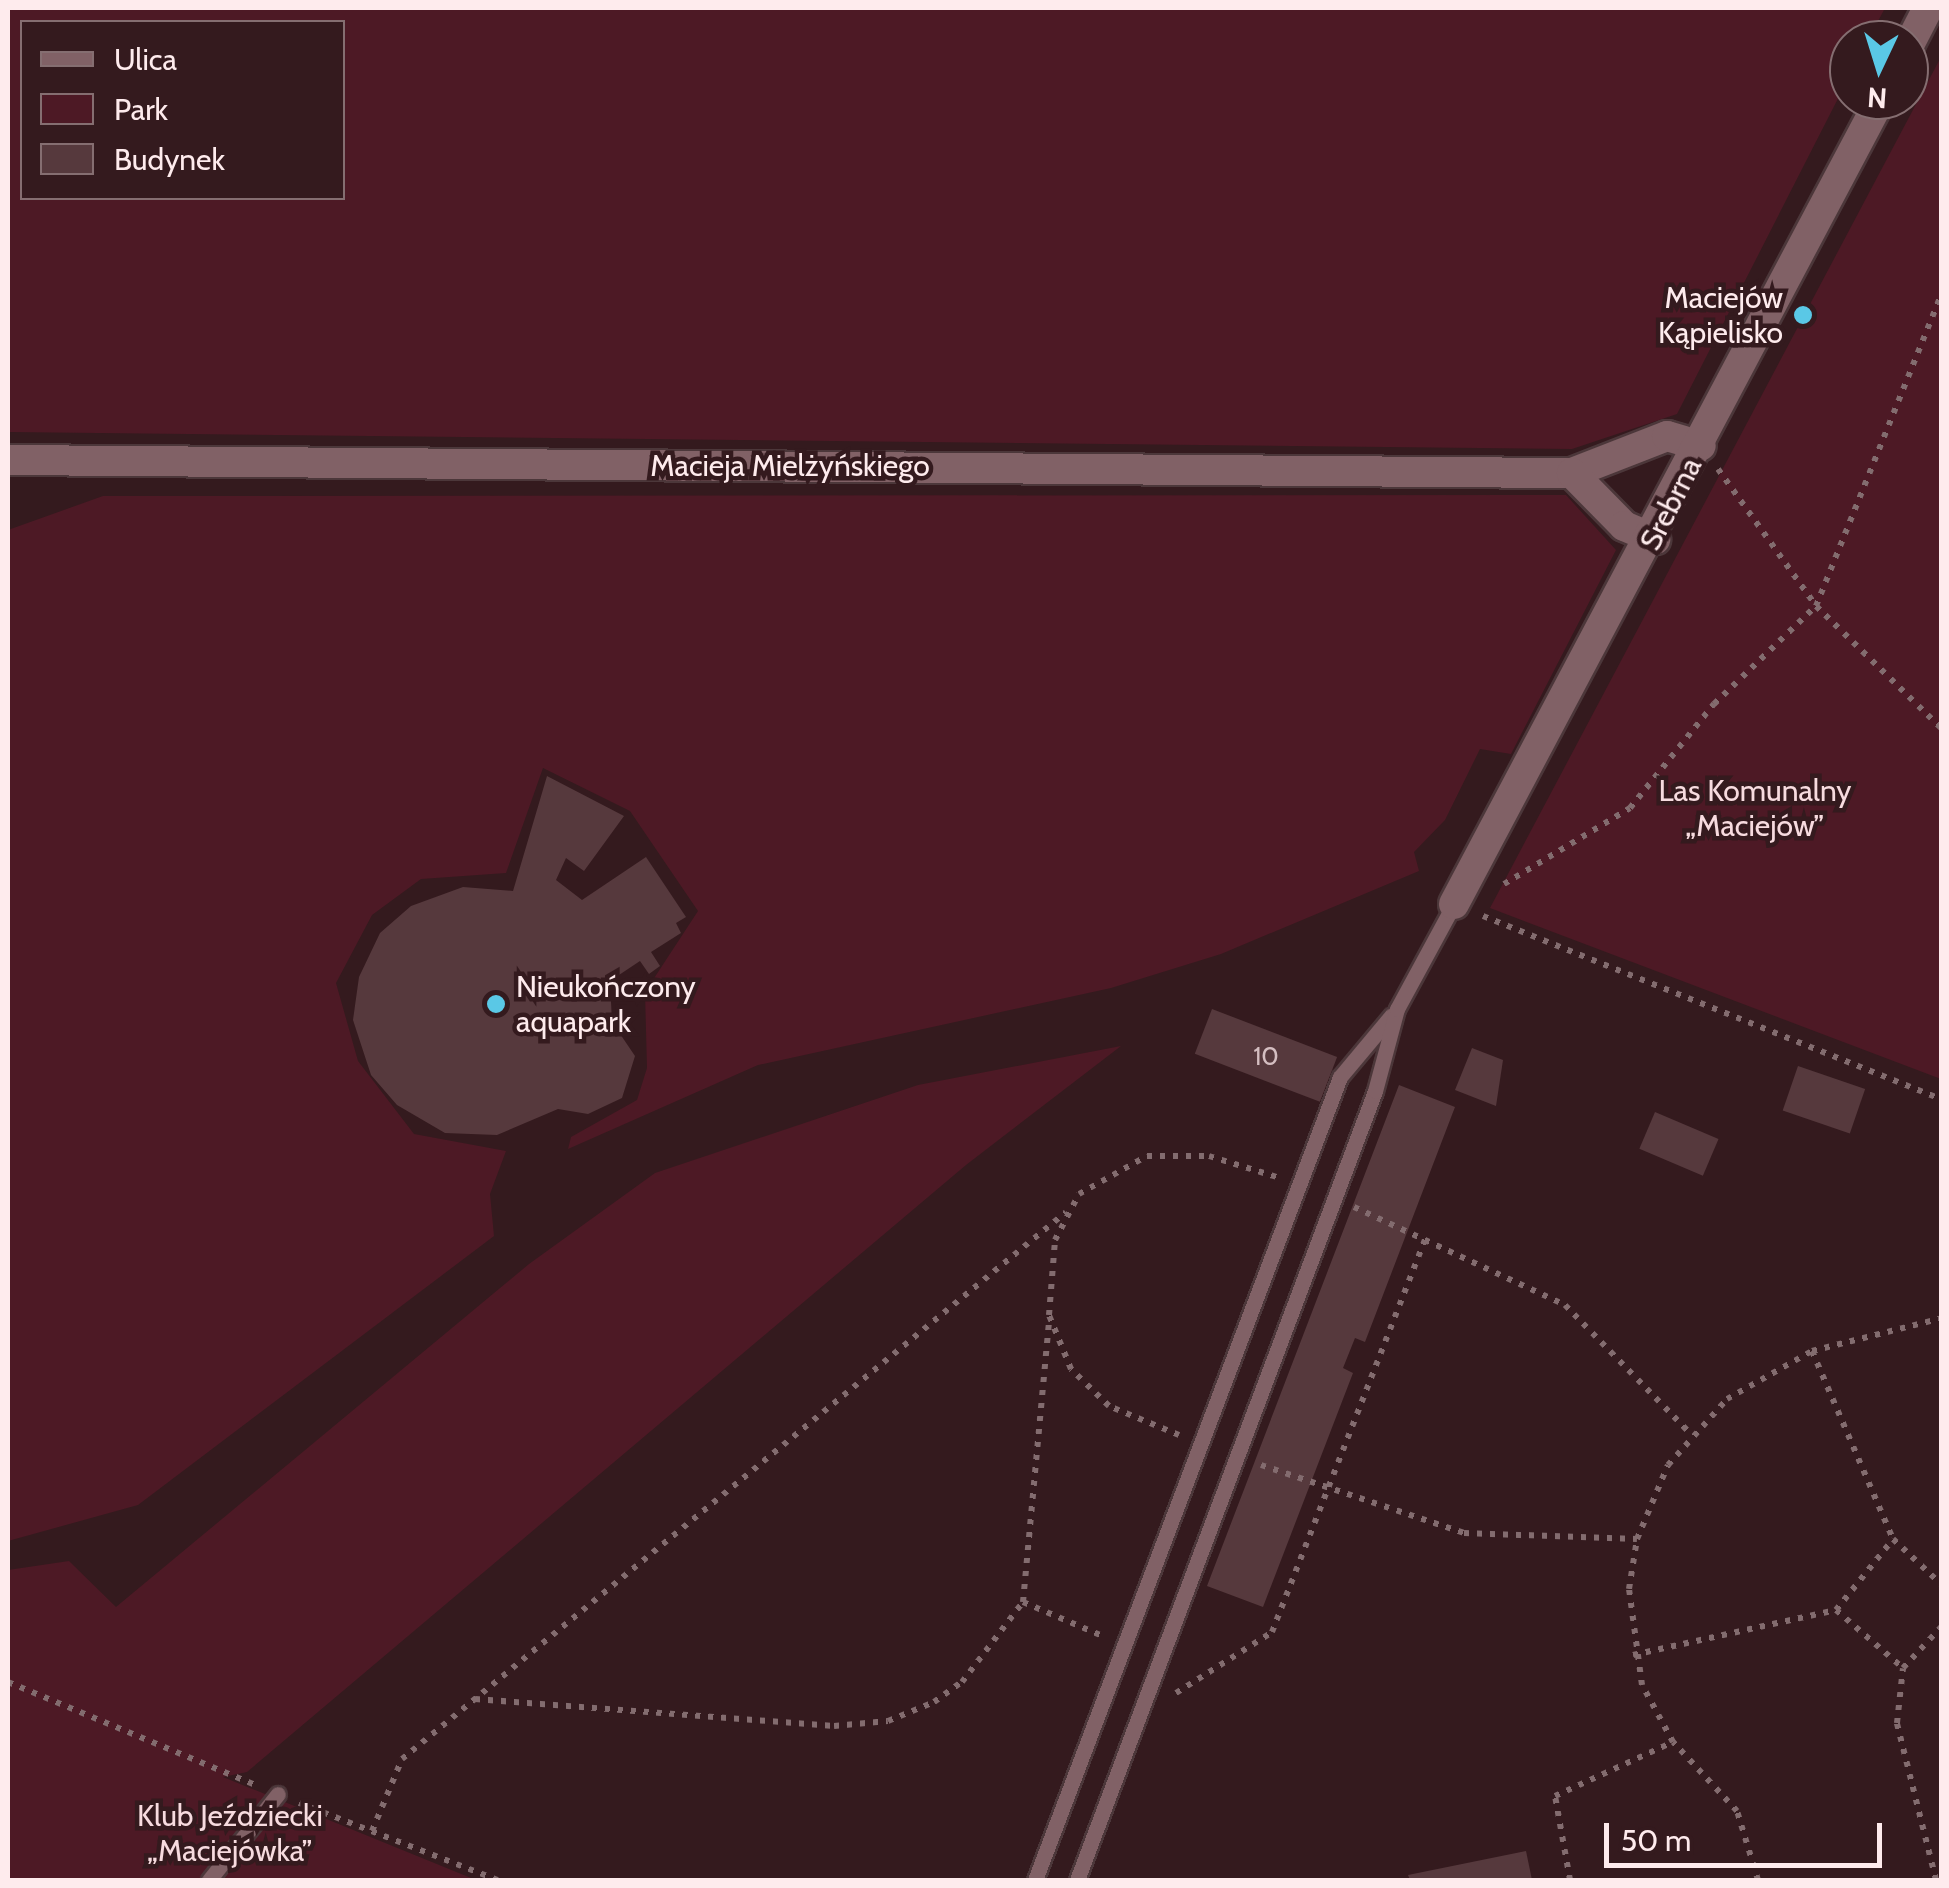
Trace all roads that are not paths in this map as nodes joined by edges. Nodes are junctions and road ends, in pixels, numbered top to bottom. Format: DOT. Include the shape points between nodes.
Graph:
graph roads {
  1 [pos="1870,120"];
  2 [pos="1701,446"];
  3 [pos="8,460"];
  4 [pos="1572,473"];
  5 [pos="1655,539"];
  6 [pos="1459,906"];
  7 [pos="1397,1009"];
  8 [pos="278,1794"];
  9 [pos="209,1880"];
  10 [pos="1035,1880"];
  11 [pos="1078,1880"];
  1 -- 2 [label="street, Srebrna"];
  2 -- 4 [label="street, Macieja Mielżyńskiego" via="1667,436"];
  2 -- 5 [label="street, Srebrna"];
  3 -- 4 [label="street, Macieja Mielżyńskiego"];
  4 -- 5 [label="street" via="1624,526"];
  5 -- 6 [label="street, Srebrna"];
  6 -- 7 [label="lane"];
  7 -- 10 [label="lane" via="1340,1078"];
  7 -- 11 [label="lane"];
  8 -- 9 [label="lane"];
}
